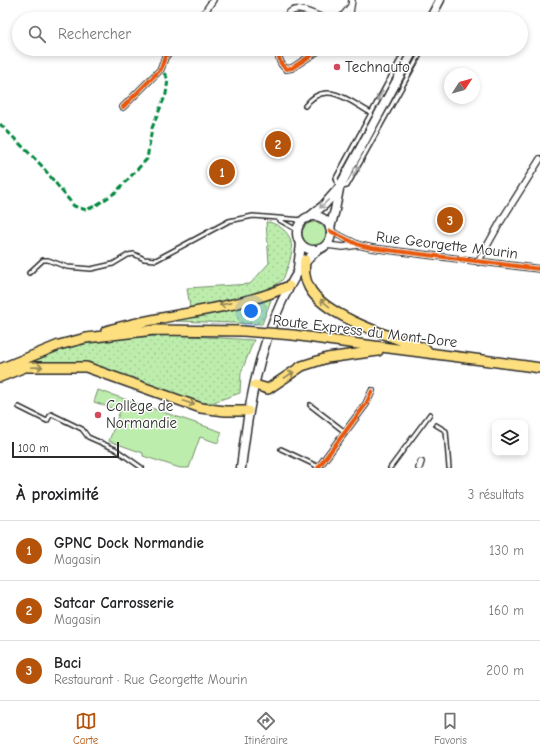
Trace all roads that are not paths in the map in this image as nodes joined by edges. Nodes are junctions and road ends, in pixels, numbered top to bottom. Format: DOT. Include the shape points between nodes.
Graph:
graph roads {
  1 [pos="213,0"];
  2 [pos="440,1"];
  3 [pos="351,3"];
  4 [pos="205,12"];
  5 [pos="289,12"];
  6 [pos="313,12"];
  7 [pos="345,12"];
  8 [pos="434,12"];
  9 [pos="166,56"];
  10 [pos="278,56"];
  11 [pos="310,56"];
  12 [pos="402,56"];
  13 [pos="410,56"];
  14 [pos="419,56"];
  15 [pos="305,106"];
  16 [pos="124,108"];
  17 [pos="371,113"];
  18 [pos="540,159"];
  19 [pos="339,188"];
  20 [pos="278,219"];
  21 [pos="305,219"];
  22 [pos="330,229"];
  23 [pos="297,230"];
  24 [pos="301,244"];
  25 [pos="326,245"];
  26 [pos="359,245"];
  27 [pos="319,249"];
  28 [pos="305,260"];
  29 [pos="478,262"];
  30 [pos="540,270"];
  31 [pos="30,273"];
  32 [pos="297,273"];
  33 [pos="289,286"];
  34 [pos="86,338"];
  35 [pos="392,350"];
  36 [pos="437,353"];
  37 [pos="540,368"];
  38 [pos="0,370"];
  39 [pos="0,377"];
  40 [pos="254,385"];
  41 [pos="372,391"];
  42 [pos="310,405"];
  43 [pos="19,407"];
  44 [pos="248,411"];
  45 [pos="430,414"];
  46 [pos="436,425"];
  47 [pos="344,432"];
  48 [pos="281,449"];
  49 [pos="142,468"];
  50 [pos="241,468"];
  51 [pos="318,468"];
  52 [pos="390,468"];
  53 [pos="449,468"];
  1 -- 4 [label="street"];
  2 -- 8 [label="main road"];
  3 -- 7 [label="street"];
  5 -- 6 [label="street" via="295,6 301,6"];
  9 -- 16 [label="street" via="161,69"];
  10 -- 11 [label="street" via="281,65 286,69"];
  12 -- 17 [label="lane, one-way"];
  13 -- 19 [label="main road"];
  19 -- 14 [label="lane, one-way" via="347,186"];
  15 -- 17 [label="lane" via="312,96 324,92 338,95"];
  17 -- 19 [label="lane" via="336,178"];
  18 -- 29 [label="street"];
  19 -- 21 [label="main road, one-way"];
  19 -- 22 [label="main road"];
  20 -- 21 [label="lane"];
  20 -- 23 [label="lane"];
  20 -- 31 [label="lane" via="252,216 228,221 156,260 144,259 134,254 113,264 91,269 43,260"];
  21 -- 22 [label="main road" via="323,219"];
  21 -- 23 [label="main road"];
  22 -- 25 [label="main road"];
  22 -- 26 [label="street, Rue Georgette Mourin"];
  23 -- 24 [label="main road"];
  24 -- 27 [label="main road" via="309,249"];
  24 -- 32 [label="main road"];
  25 -- 26 [label="street, Rue Georgette Mourin"];
  25 -- 27 [label="main road"];
  26 -- 29 [label="street, Rue Georgette Mourin"];
  27 -- 28 [label="main road"];
  28 -- 32 [label="main road"];
  36 -- 28 [label="main road, one-way" via="359,325 322,302 309,288 304,274"];
  29 -- 30 [label="street, Rue Georgette Mourin"];
  32 -- 33 [label="main road"];
  33 -- 34 [label="main road, one-way" via="254,299 134,322"];
  33 -- 40 [label="main road" via="263,346"];
  34 -- 35 [label="main road, Route Express du Mont-Dore, bridge" via="154,330 243,331 293,335"];
  34 -- 38 [label="main road, Route Express du Mont-Dore" via="59,345"];
  35 -- 36 [label="main road, Route Express du Mont-Dore"];
  40 -- 35 [label="main road, one-way" via="268,389 302,366 327,358"];
  36 -- 37 [label="main road, Route Express du Mont-Dore"];
  39 -- 44 [label="main road, one-way" via="25,367 86,367 201,408"];
  40 -- 44 [label="main road"];
  41 -- 47 [label="street" via="366,404"];
  42 -- 47 [label="lane"];
  43 -- 49 [label="lane" via="47,421 51,414 82,429 88,437 115,449"];
  44 -- 50 [label="main road"];
  45 -- 52 [label="lane"];
  46 -- 53 [label="lane" via="446,431"];
  47 -- 51 [label="street"];
  48 -- 51 [label="lane"];
}
